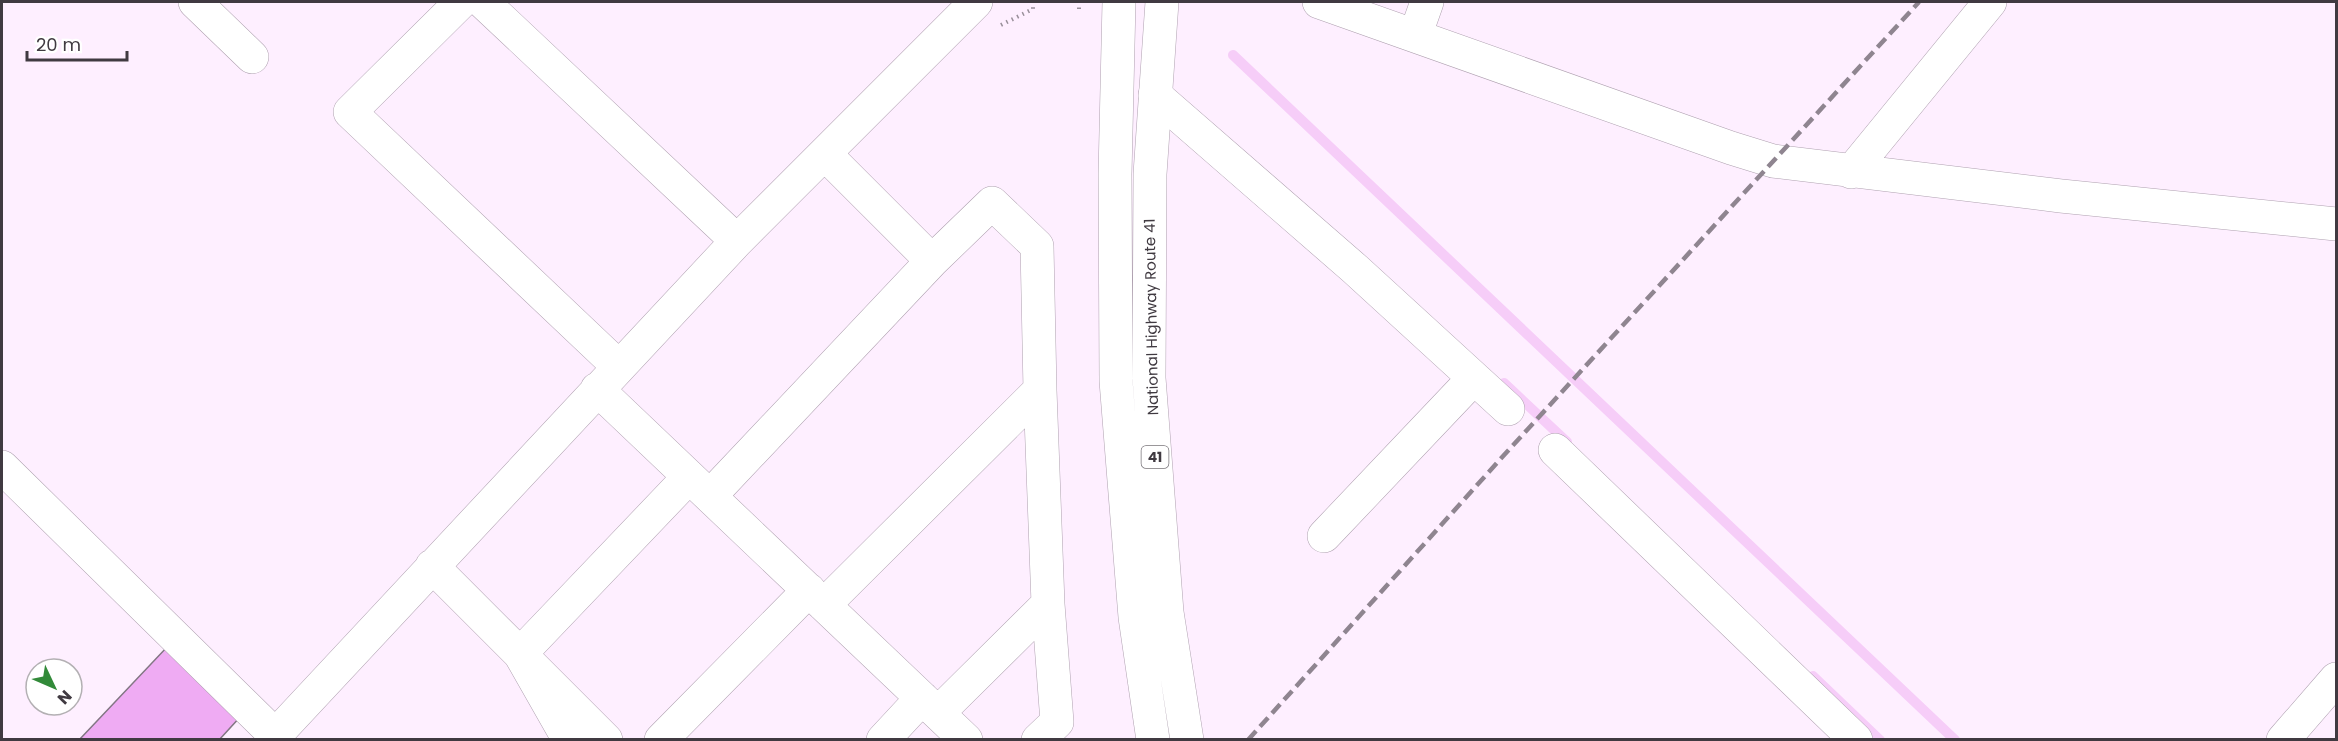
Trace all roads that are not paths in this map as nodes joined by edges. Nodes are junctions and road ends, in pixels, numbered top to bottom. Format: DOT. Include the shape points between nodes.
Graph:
graph roads {
  1 [pos="195,2"];
  2 [pos="460,2"];
  3 [pos="483,2"];
  4 [pos="976,2"];
  5 [pos="1119,2"];
  6 [pos="1162,2"];
  7 [pos="1319,2"];
  8 [pos="1427,2"];
  9 [pos="1990,2"];
  10 [pos="1415,36"];
  11 [pos="252,57"];
  12 [pos="1155,95"];
  13 [pos="825,154"];
  14 [pos="1851,172"];
  15 [pos="2337,224"];
  16 [pos="737,241"];
  17 [pos="932,261"];
  18 [pos="608,377"];
  19 [pos="1474,378"];
  20 [pos="1040,390"];
  21 [pos="1508,409"];
  22 [pos="1555,450"];
  23 [pos="2,467"];
  24 [pos="700,486"];
  25 [pos="1324,536"];
  26 [pos="432,566"];
  27 [pos="817,598"];
  28 [pos="1048,604"];
  29 [pos="520,654"];
  30 [pos="2337,679"];
  31 [pos="930,706"];
  32 [pos="273,737"];
  33 [pos="569,740"];
  34 [pos="606,740"];
  35 [pos="661,740"];
  36 [pos="883,740"];
  37 [pos="966,740"];
  38 [pos="1038,740"];
  39 [pos="1153,740"];
  40 [pos="1186,740"];
  41 [pos="1856,740"];
  42 [pos="2283,740"];
  1 -- 11 [label="main road"];
  2 -- 18 [label="main road" via="350,112"];
  3 -- 16 [label="main road"];
  4 -- 13 [label="main road"];
  5 -- 39 [label="main road, 41" via="1116,381 1135,617"];
  6 -- 12 [label="main road, National Highway Route 41 / 41"];
  7 -- 10 [label="main road"];
  8 -- 10 [label="main road"];
  9 -- 14 [label="main road"];
  10 -- 14 [label="main road" via="1731,148 1773,161"];
  12 -- 19 [label="main road"];
  12 -- 40 [label="main road, National Highway Route 41 / 41" via="1150,174 1149,378 1167,612"];
  13 -- 16 [label="main road"];
  13 -- 17 [label="main road"];
  14 -- 15 [label="main road"];
  16 -- 18 [label="main road"];
  17 -- 20 [label="main road" via="992,203 1037,246"];
  17 -- 24 [label="main road"];
  18 -- 24 [label="main road"];
  18 -- 26 [label="main road"];
  19 -- 21 [label="main road"];
  19 -- 25 [label="main road"];
  20 -- 27 [label="main road"];
  20 -- 28 [label="main road"];
  22 -- 41 [label="main road"];
  23 -- 32 [label="main road"];
  24 -- 27 [label="main road"];
  24 -- 29 [label="main road"];
  26 -- 29 [label="main road"];
  26 -- 32 [label="main road"];
  27 -- 31 [label="main road"];
  27 -- 35 [label="main road"];
  28 -- 31 [label="main road"];
  28 -- 38 [label="main road" via="1057,722"];
  29 -- 33 [label="main road"];
  29 -- 34 [label="main road"];
  30 -- 42 [label="main road"];
  31 -- 36 [label="main road"];
  31 -- 37 [label="main road"];
}
